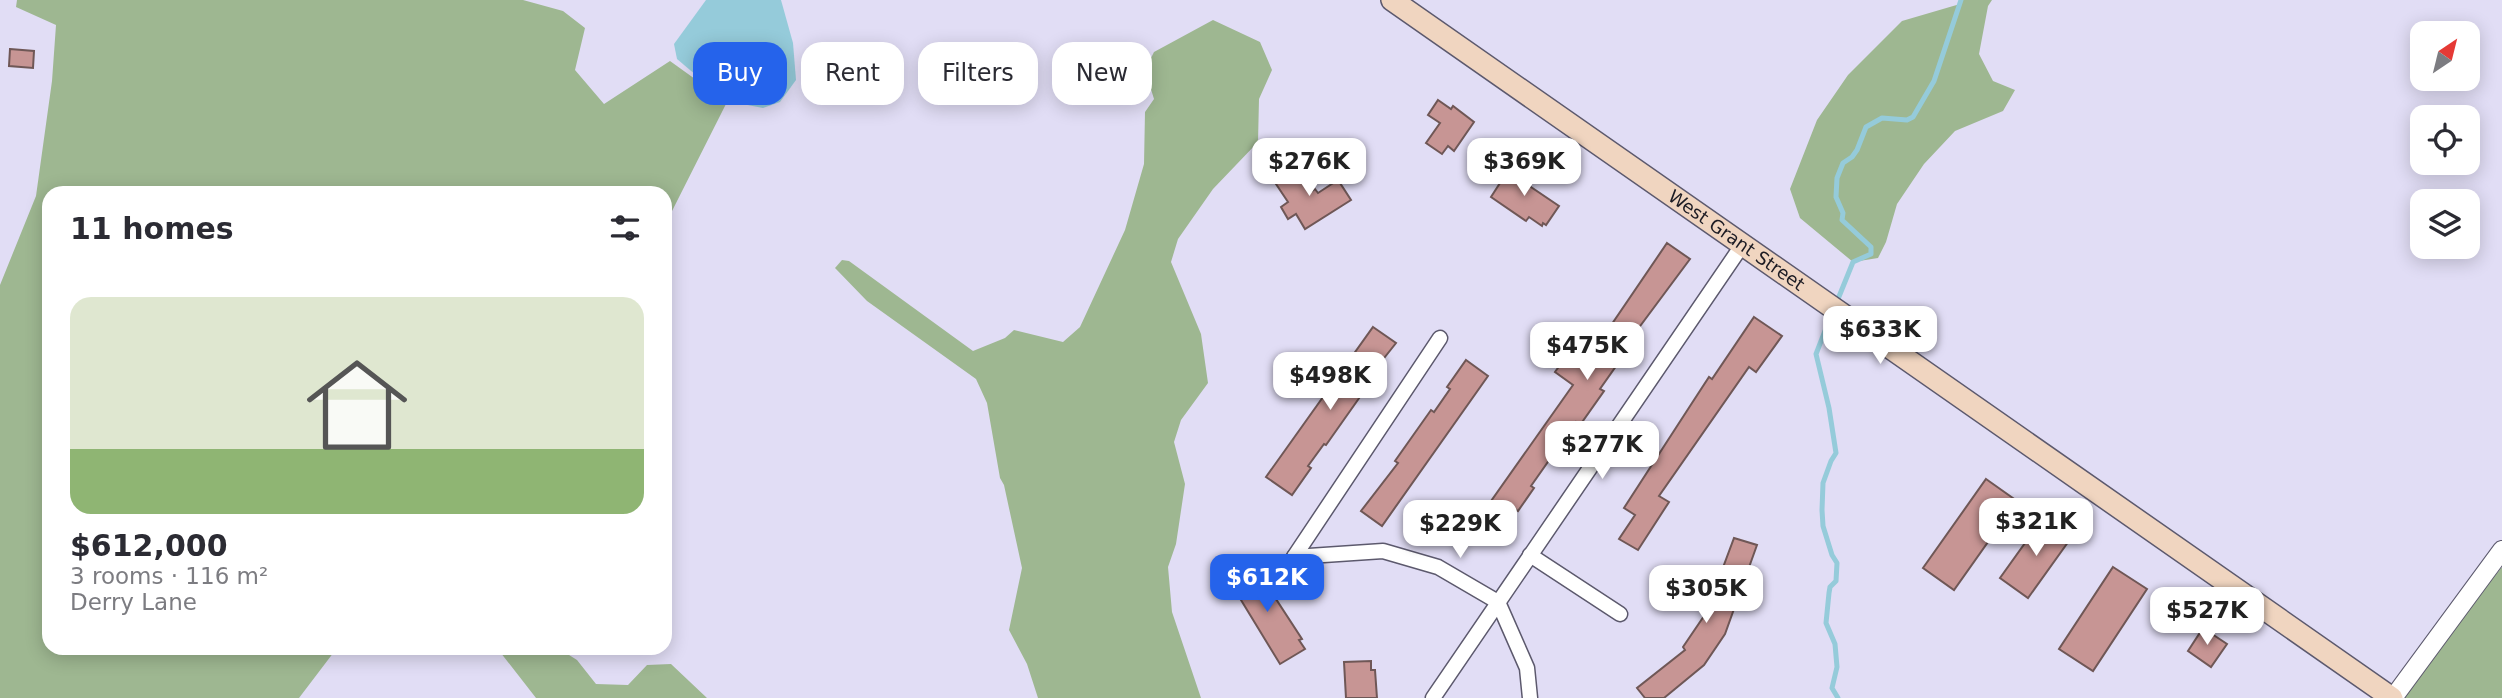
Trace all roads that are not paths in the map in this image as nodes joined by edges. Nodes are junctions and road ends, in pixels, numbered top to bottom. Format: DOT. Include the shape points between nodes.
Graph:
graph roads {
  1 [pos="1392,0"];
  2 [pos="1743,244"];
  3 [pos="1440,338"];
  4 [pos="2502,550"];
  5 [pos="1530,555"];
  6 [pos="1498,602"];
  7 [pos="1620,614"];
  8 [pos="2386,697"];
  9 [pos="1433,698"];
  10 [pos="1530,698"];
  1 -- 2 [label="main road, West Grant Street"];
  2 -- 5 [label="street"];
  2 -- 8 [label="main road, West Grant Street"];
  3 -- 6 [label="street" via="1294,556 1383,551 1438,567"];
  4 -- 8 [label="street"];
  5 -- 6 [label="street"];
  5 -- 7 [label="street"];
  6 -- 9 [label="street"];
  6 -- 10 [label="street" via="1527,668"];
}
